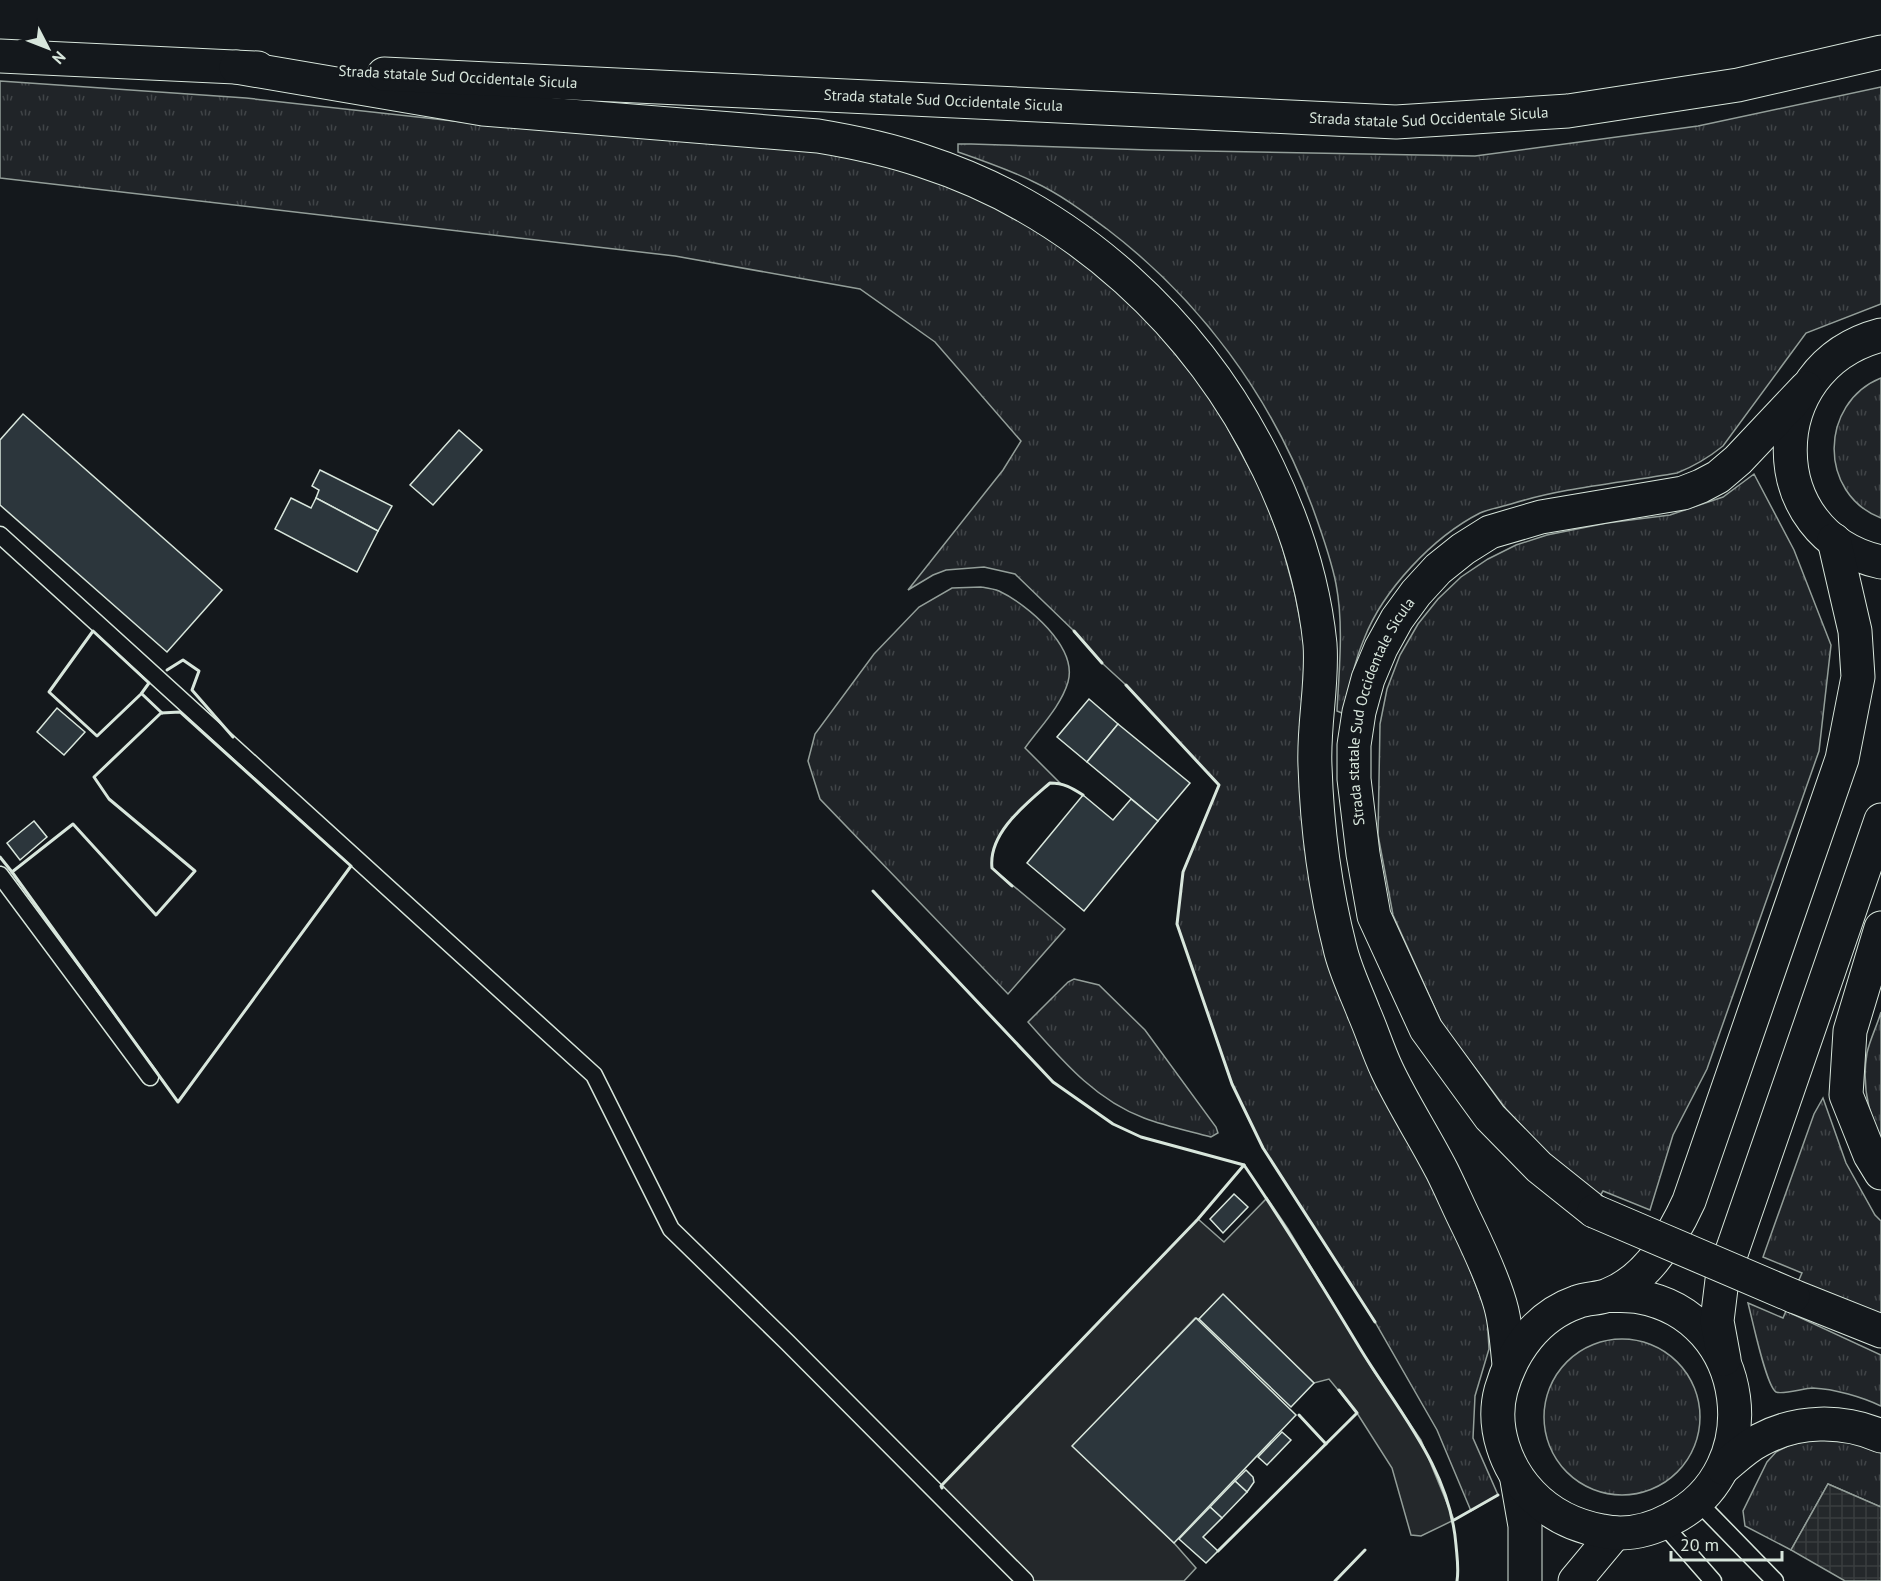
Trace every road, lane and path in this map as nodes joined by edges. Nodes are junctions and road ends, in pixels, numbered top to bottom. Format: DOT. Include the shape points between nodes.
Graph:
graph roads {
  1 [pos="1881,52"];
  2 [pos="0,57"];
  3 [pos="236,67"];
  4 [pos="1881,335"];
  5 [pos="1806,388"];
  6 [pos="0,535"];
  7 [pos="1834,540"];
  8 [pos="1881,562"];
  9 [pos="1881,820"];
  10 [pos="0,875"];
  11 [pos="1881,928"];
  12 [pos="150,1077"];
  13 [pos="1881,1173"];
  14 [pos="1608,1295"];
  15 [pos="1881,1331"];
  16 [pos="1724,1361"];
  17 [pos="1509,1364"];
  18 [pos="1881,1436"];
  19 [pos="1723,1468"];
  20 [pos="1517,1480"];
  21 [pos="1698,1502"];
  22 [pos="1663,1524"];
  23 [pos="1615,1533"];
  24 [pos="1025,1581"];
  25 [pos="1525,1581"];
  26 [pos="1575,1581"];
  27 [pos="1713,1581"];
  28 [pos="1775,1581"];
  1 -- 3 [label="main road, Strada statale Sud Occidentale Sicula" via="1738,85 1568,111 1396,122"];
  2 -- 3 [label="main road, Strada statale Sud Occidentale Sicula"];
  3 -- 17 [label="main road" via="483,109 818,136 872,146 965,177 1023,205 1113,266 1153,303 1223,388 1252,436 1296,537 1320,645 1314,764 1321,849 1340,952 1386,1069 1478,1247 1502,1311"];
  4 -- 5 [label="main road, Strada statale Sud Occidentale Sicula" via="1834,357"];
  5 -- 7 [label="main road" via="1792,424 1791,467 1805,507"];
  5 -- 15 [label="main road, Strada statale Sud Occidentale Sicula, bridge" via="1738,460 1701,486 1683,493 1541,516 1490,532 1463,549 1424,585 1397,619 1381,648 1359,712 1354,779 1374,916 1426,1029 1490,1117 1539,1167 1594,1211"];
  6 -- 24 [label="lane" via="594,1076 671,1229"];
  7 -- 8 [label="main road" via="1852,552"];
  7 -- 14 [label="main road" via="1855,631 1858,677 1842,759 1689,1201 1659,1254"];
  9 -- 16 [label="main road" via="1722,1280 1718,1321"];
  10 -- 12 [label="lane"];
  11 -- 13 [label="main road" via="1850,1031 1846,1095"];
  14 -- 16 [label="main road" via="1640,1297 1666,1305 1690,1319"];
  14 -- 17 [label="main road" via="1578,1301 1550,1316 1526,1338"];
  16 -- 19 [label="main road" via="1735,1396 1735,1434"];
  17 -- 20 [label="main road" via="1500,1393 1498,1423 1504,1452"];
  18 -- 19 [label="main road" via="1848,1425 1804,1426 1760,1440"];
  19 -- 21 [label="main road"];
  20 -- 23 [label="main road" via="1544,1508 1577,1526"];
  20 -- 25 [label="main road" via="1525,1526"];
  21 -- 22 [label="main road"];
  21 -- 28 [label="lane"];
  22 -- 23 [label="main road" via="1639,1532"];
  22 -- 27 [label="lane"];
  23 -- 26 [label="main road"];
}
